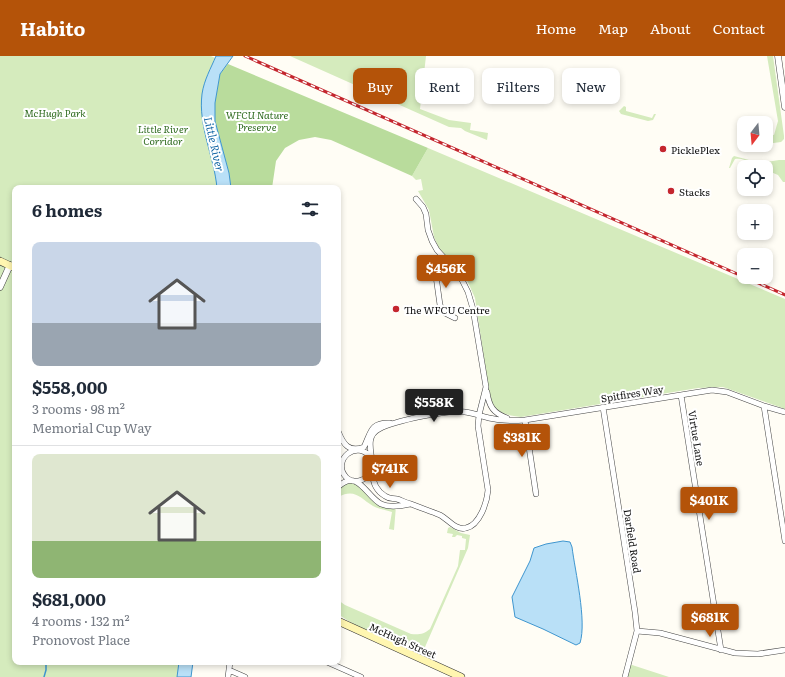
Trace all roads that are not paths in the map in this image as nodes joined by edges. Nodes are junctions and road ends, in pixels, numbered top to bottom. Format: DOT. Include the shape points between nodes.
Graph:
graph roads {
  1 [pos="778,56"];
  2 [pos="785,107"];
  3 [pos="416,199"];
  4 [pos="444,258"];
  5 [pos="0,260"];
  6 [pos="12,267"];
  7 [pos="0,287"];
  8 [pos="456,318"];
  9 [pos="486,387"];
  10 [pos="681,395"];
  11 [pos="764,406"];
  12 [pos="603,407"];
  13 [pos="785,412"];
  14 [pos="479,415"];
  15 [pos="525,420"];
  16 [pos="513,421"];
  17 [pos="391,424"];
  18 [pos="341,438"];
  19 [pos="356,450"];
  20 [pos="372,459"];
  21 [pos="342,462"];
  22 [pos="373,467"];
  23 [pos="352,481"];
  24 [pos="341,484"];
  25 [pos="536,494"];
  26 [pos="410,504"];
  27 [pos="785,541"];
  28 [pos="341,622"];
  29 [pos="637,631"];
  30 [pos="721,650"];
  31 [pos="785,650"];
  32 [pos="230,665"];
  33 [pos="334,665"];
  34 [pos="229,670"];
  35 [pos="228,677"];
  36 [pos="245,677"];
  37 [pos="361,677"];
  38 [pos="461,677"];
  39 [pos="625,677"];
  1 -- 2 [label="street"];
  3 -- 4 [label="street" via="426,214 432,241"];
  4 -- 8 [label="street" via="435,268 440,305 445,313"];
  4 -- 9 [label="street" via="459,274 468,292"];
  5 -- 6 [label="main road"];
  6 -- 7 [label="street"];
  9 -- 14 [label="street"];
  9 -- 16 [label="street" via="490,407 499,416"];
  10 -- 11 [label="street, Spitfires Way" via="712,390 727,392"];
  10 -- 12 [label="street, Spitfires Way"];
  10 -- 30 [label="street, Virtue Lane"];
  11 -- 13 [label="street, Spitfires Way"];
  11 -- 27 [label="street"];
  12 -- 15 [label="street, Spitfires Way"];
  12 -- 29 [label="street, Darfield Road"];
  14 -- 16 [label="street, Spitfires Way"];
  14 -- 17 [label="street, Spitfires Way" via="453,411"];
  14 -- 26 [label="street" via="478,426 488,490 487,501 472,526 460,528 441,516"];
  15 -- 16 [label="street, Spitfires Way"];
  15 -- 25 [label="street"];
  17 -- 19 [label="street, Spitfires Way" via="382,423 375,426 364,447"];
  17 -- 20 [label="street" via="377,430 373,436 370,450"];
  18 -- 19 [label="street" via="350,449"];
  19 -- 20 [label="street" via="363,451"];
  19 -- 21 [label="street" via="345,456"];
  20 -- 22 [label="street"];
  21 -- 23 [label="street" via="346,477"];
  22 -- 23 [label="street" via="366,478"];
  22 -- 26 [label="street" via="372,476 378,490 385,496"];
  23 -- 24 [label="street"];
  23 -- 26 [label="street" via="361,483 382,504"];
  28 -- 38 [label="main road, McHugh Street"];
  29 -- 30 [label="street" via="660,633"];
  29 -- 39 [label="street, Darfield Road"];
  30 -- 31 [label="street" via="758,654"];
  32 -- 34 [label="street"];
  33 -- 37 [label="street"];
  34 -- 35 [label="street"];
  34 -- 36 [label="street"];
}
